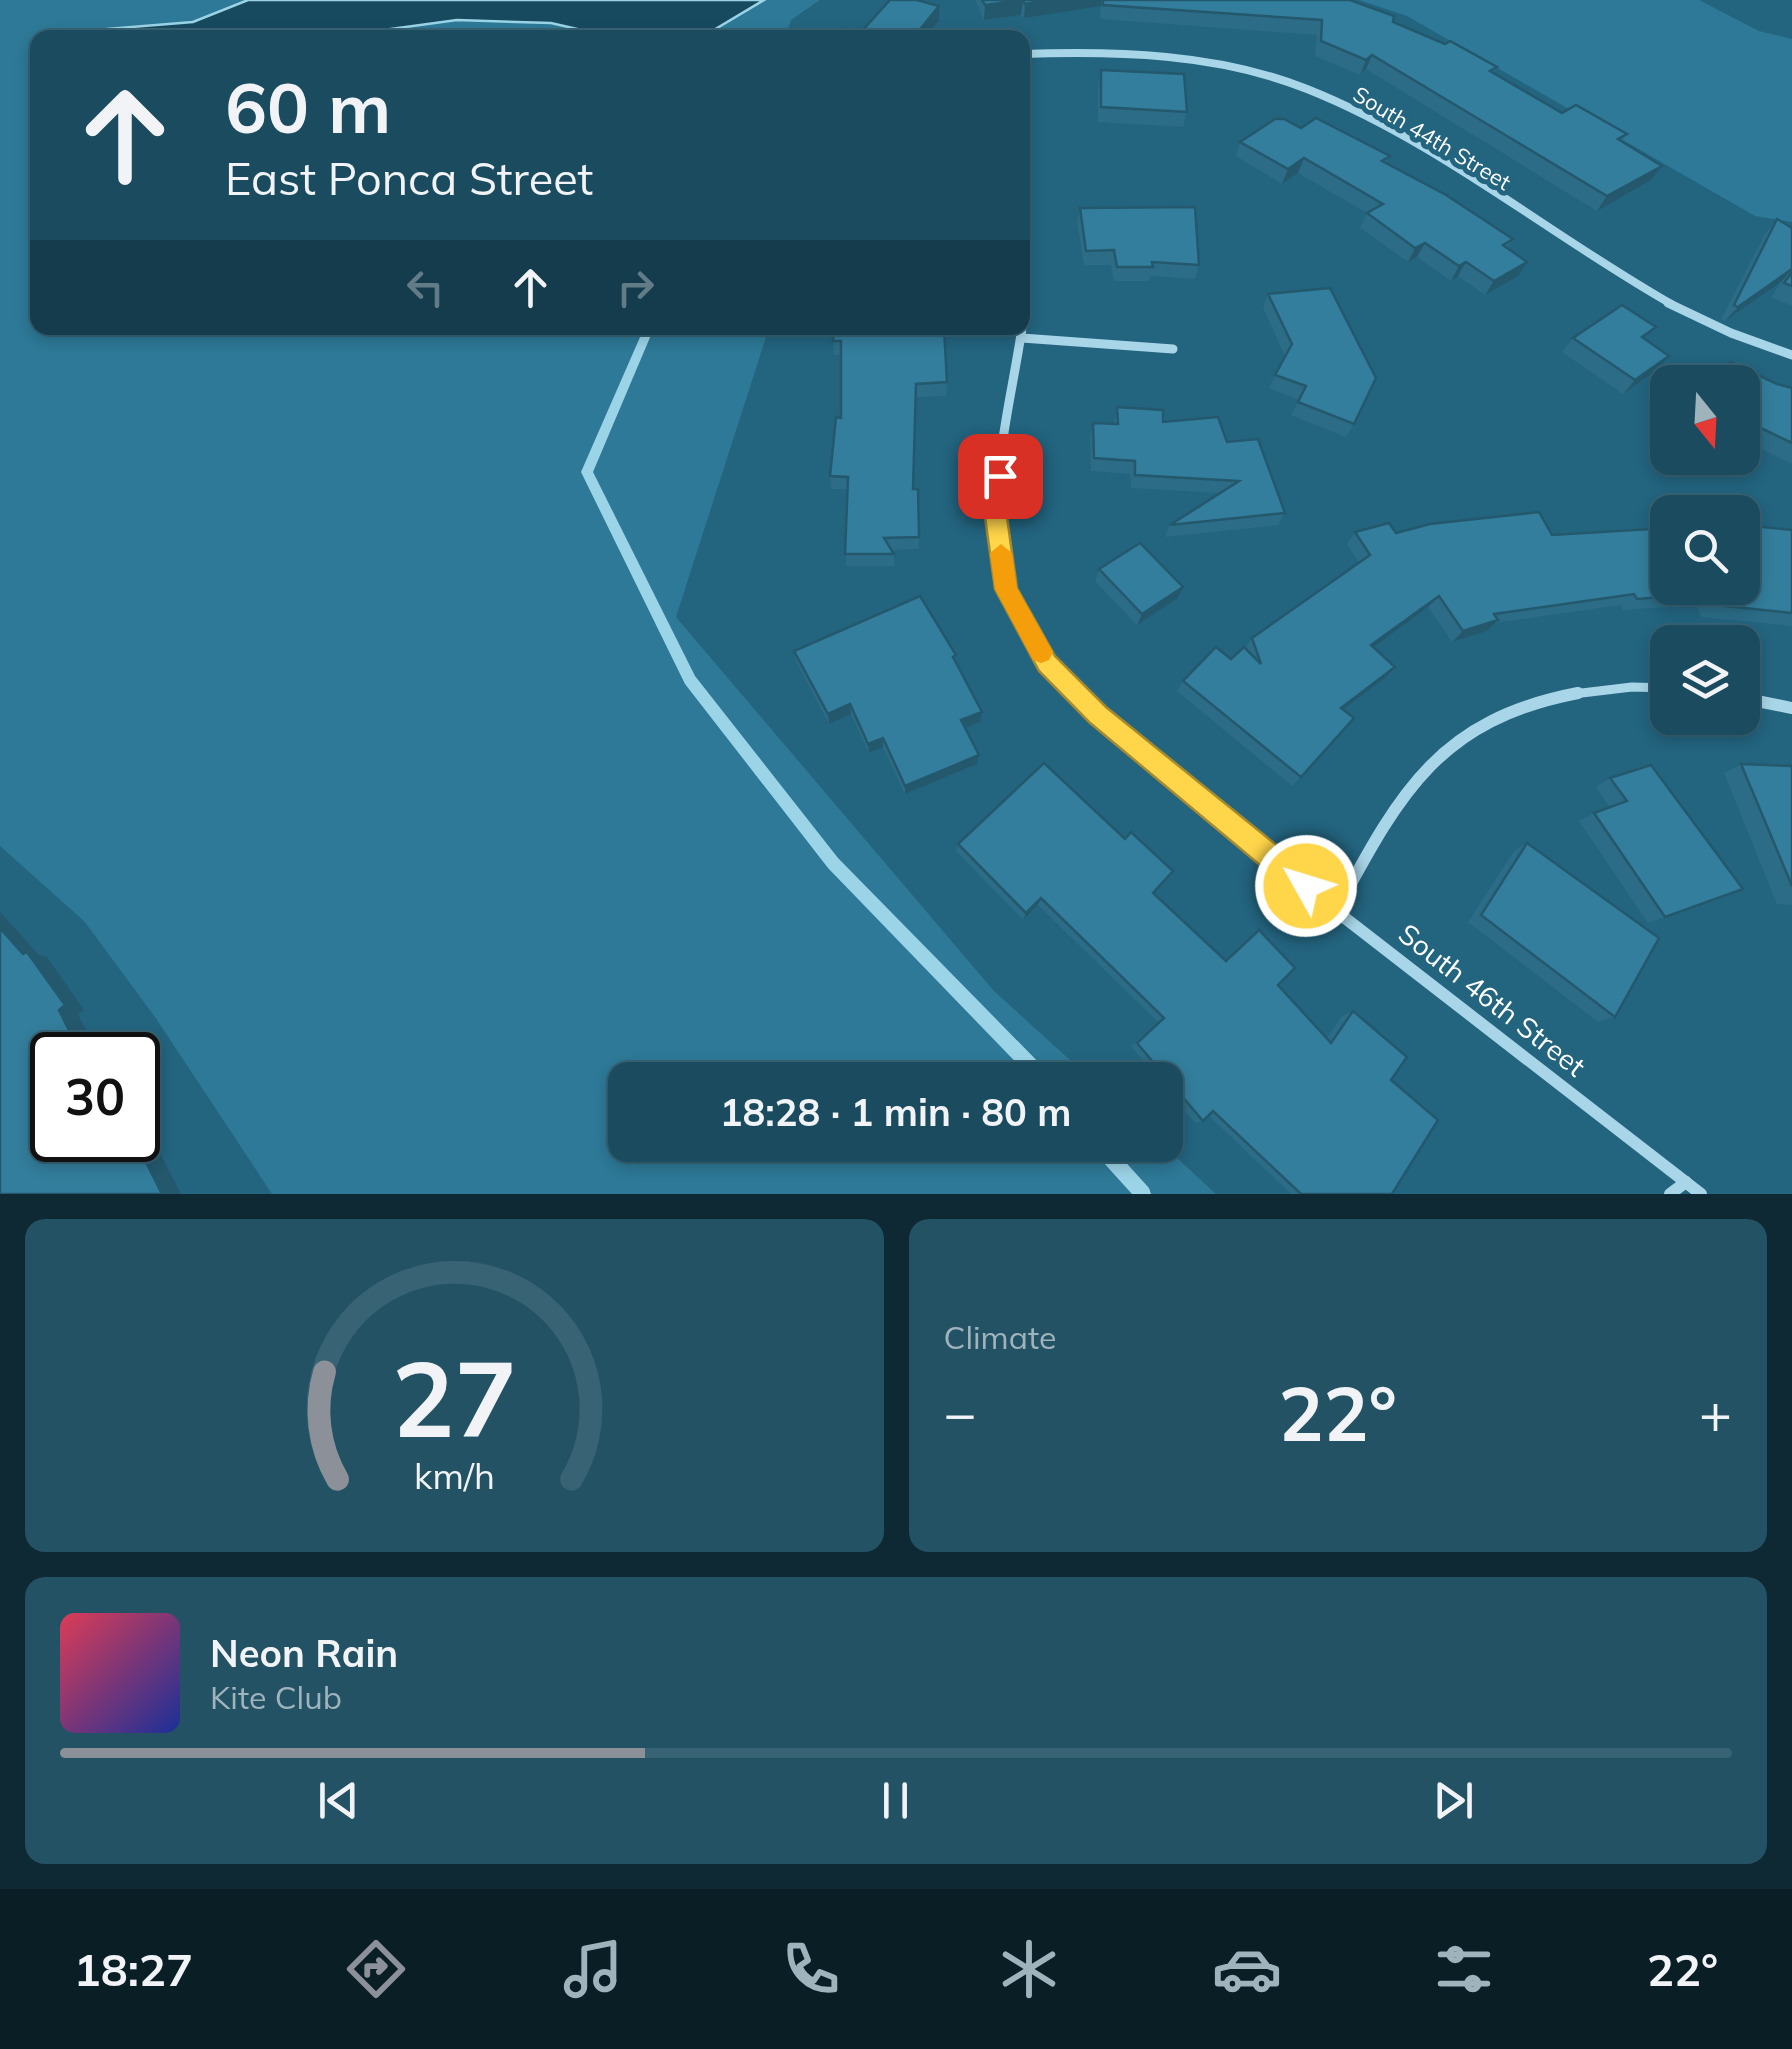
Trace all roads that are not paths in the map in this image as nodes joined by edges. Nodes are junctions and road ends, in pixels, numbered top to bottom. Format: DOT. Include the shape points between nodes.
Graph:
graph roads {
  1 [pos="1030,54"];
  2 [pos="1030,334"];
  3 [pos="1022,335"];
  4 [pos="1174,349"];
  5 [pos="1792,356"];
  6 [pos="1650,687"];
  7 [pos="1760,702"];
  8 [pos="1792,708"];
  9 [pos="1336,911"];
  10 [pos="1686,1188"];
  11 [pos="1670,1194"];
  12 [pos="1701,1194"];
  1 -- 5 [label="street, South 44th Street" via="1148,54 1221,64 1340,102 1662,300 1742,340"];
  2 -- 4 [label="street"];
  3 -- 9 [label="street, South 46th Street" via="995,510 1006,589 1047,664 1098,714"];
  6 -- 9 [label="street" via="1568,694 1506,714 1447,747 1402,794"];
  7 -- 8 [label="street"];
  9 -- 10 [label="street, South 46th Street"];
  10 -- 11 [label="street"];
  10 -- 12 [label="street, South 46th Street"];
}
